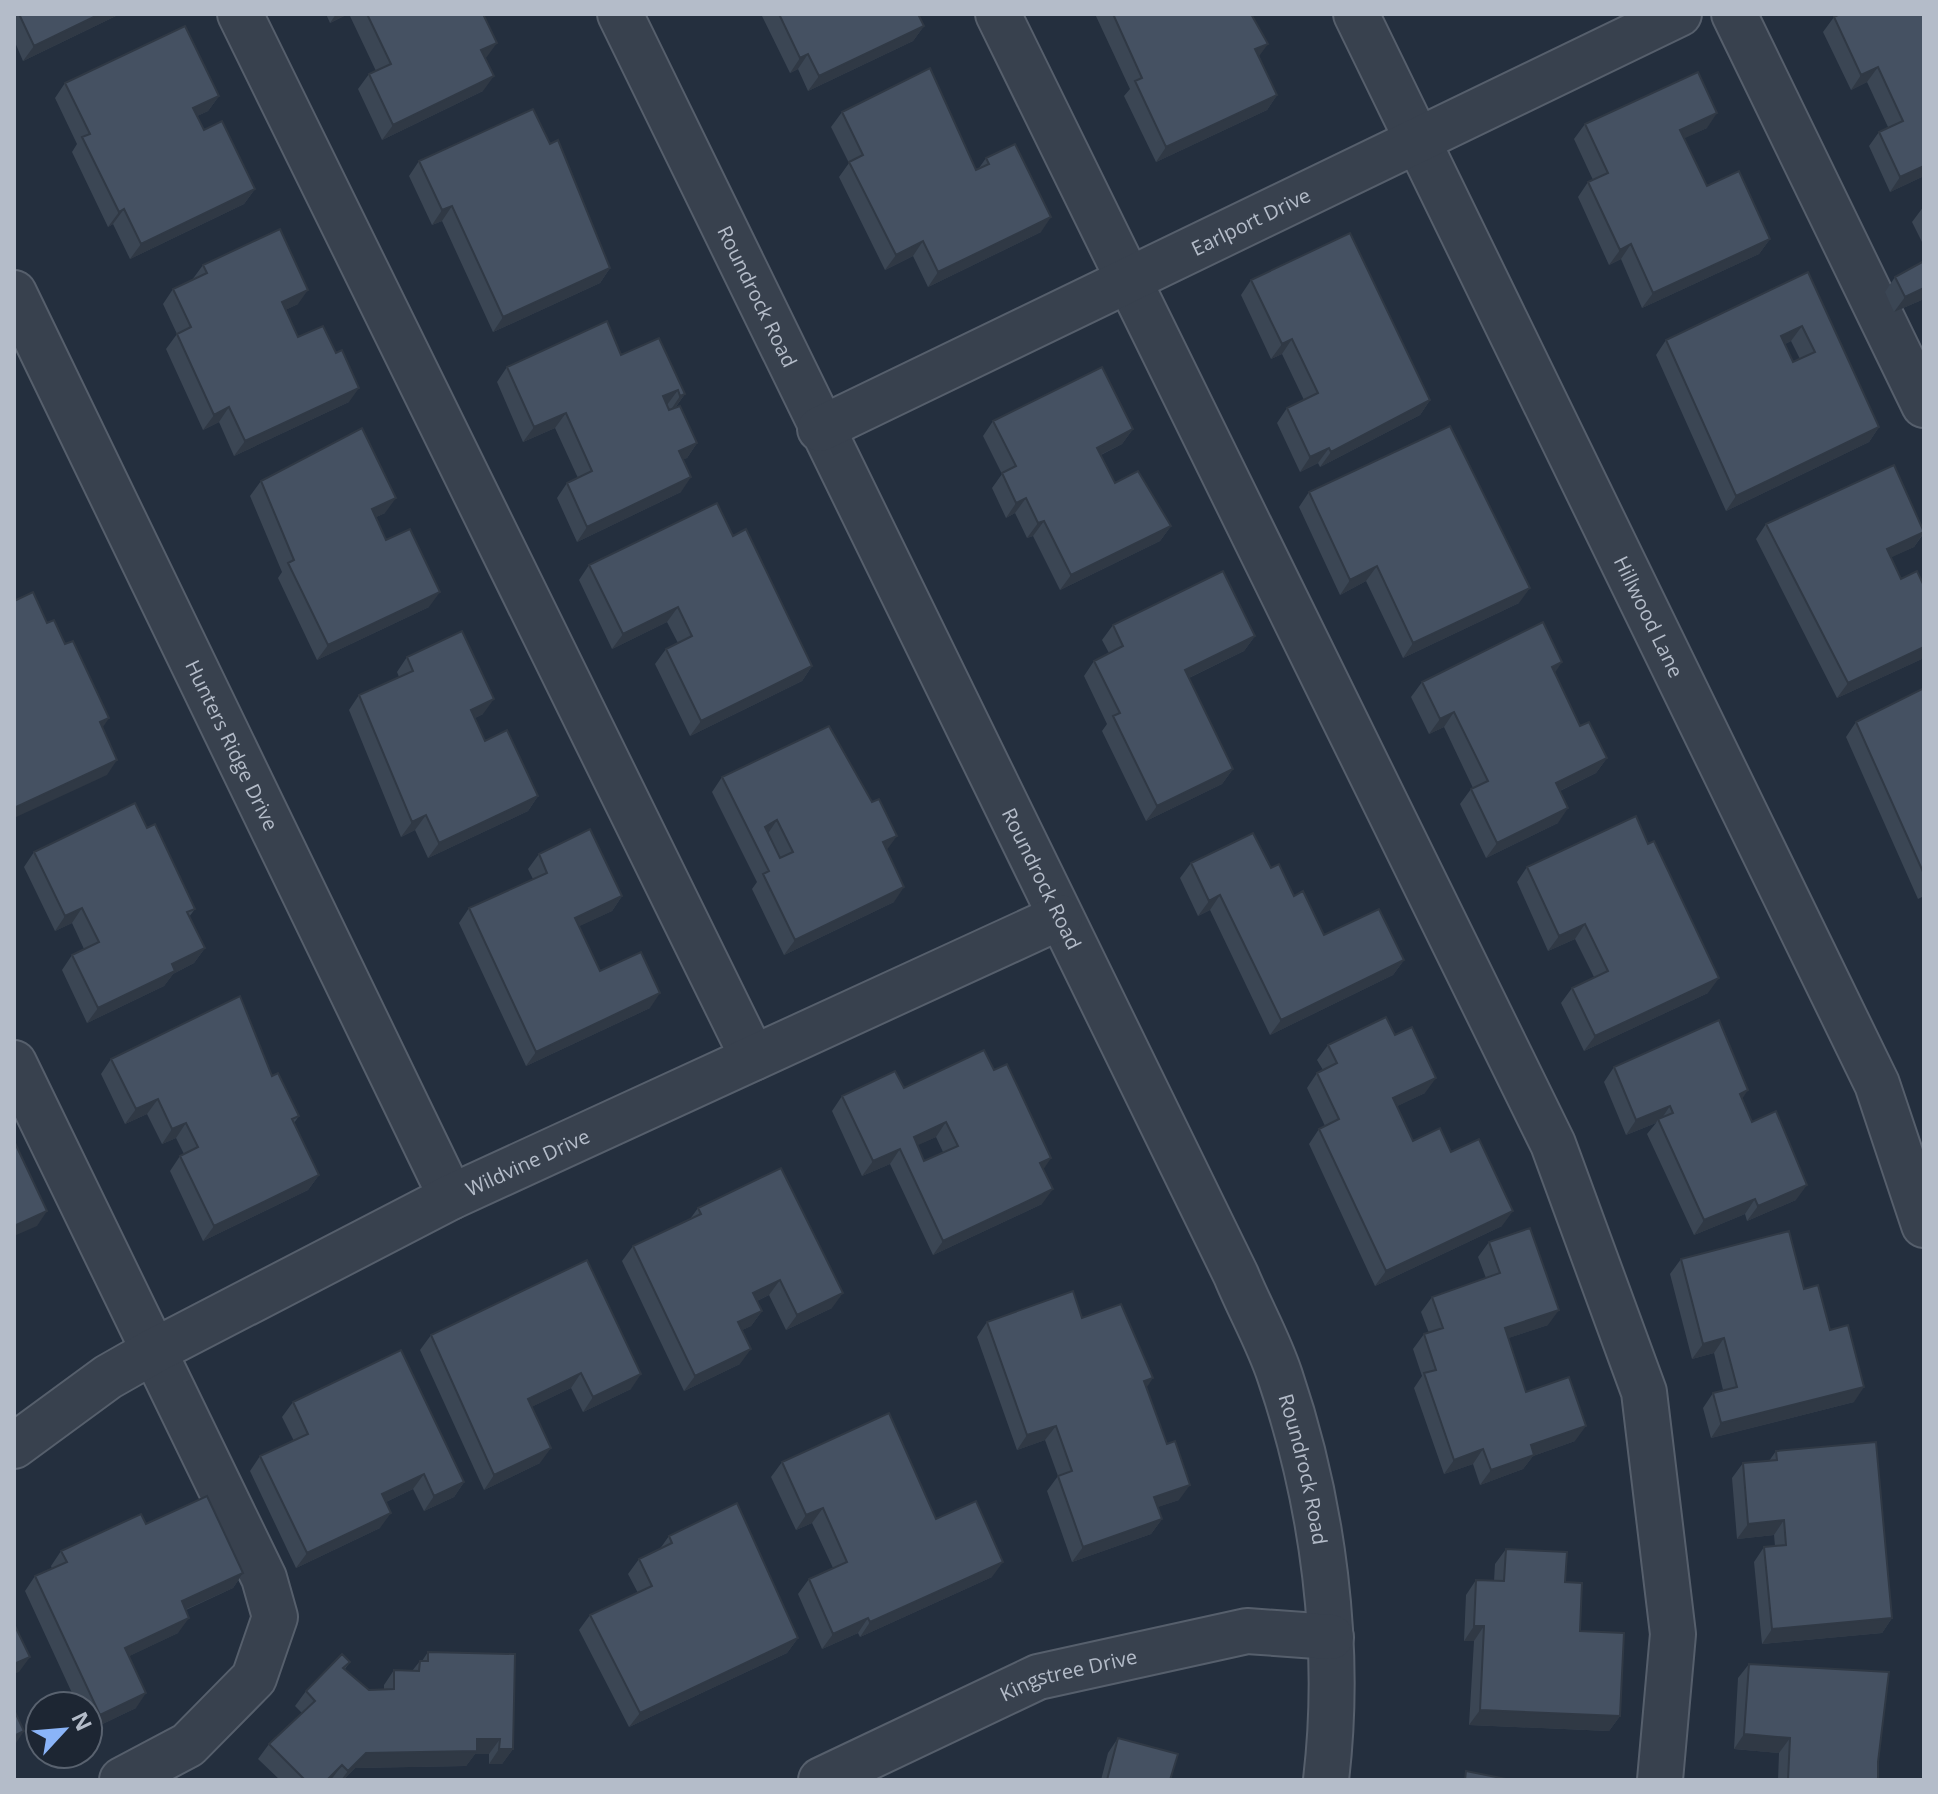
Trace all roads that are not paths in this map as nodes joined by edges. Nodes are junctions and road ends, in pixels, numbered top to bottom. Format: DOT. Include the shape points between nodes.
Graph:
graph roads {
  1 [pos="240,14"];
  2 [pos="620,14"];
  3 [pos="998,14"];
  4 [pos="1356,14"];
  5 [pos="1679,14"];
  6 [pos="1734,14"];
  7 [pos="1417,141"];
  8 [pos="1127,281"];
  9 [pos="14,293"];
  10 [pos="1924,405"];
  11 [pos="820,429"];
  12 [pos="1060,917"];
  13 [pos="753,1058"];
  14 [pos="14,1063"];
  15 [pos="451,1197"];
  16 [pos="1924,1225"];
  17 [pos="152,1352"];
  18 [pos="14,1446"];
  19 [pos="1331,1637"];
  20 [pos="122,1780"];
  21 [pos="821,1780"];
  22 [pos="1326,1780"];
  23 [pos="1660,1780"];
  1 -- 13 [label="street"];
  2 -- 11 [label="street, Roundrock Road"];
  3 -- 8 [label="street"];
  4 -- 7 [label="street, Hillwood Lane"];
  5 -- 7 [label="street, Earlport Drive"];
  6 -- 10 [label="street"];
  7 -- 8 [label="street, Earlport Drive"];
  7 -- 16 [label="street, Hillwood Lane" via="1877,1084"];
  8 -- 11 [label="street, Earlport Drive"];
  8 -- 23 [label="street" via="1553,1144 1644,1392 1673,1634"];
  9 -- 15 [label="street, Hunters Ridge Drive"];
  11 -- 12 [label="street, Roundrock Road"];
  12 -- 13 [label="street, Wildvine Drive"];
  12 -- 19 [label="street, Roundrock Road" via="1280,1374 1310,1480"];
  13 -- 15 [label="street, Wildvine Drive"];
  14 -- 17 [label="street"];
  15 -- 17 [label="street, Wildvine Drive"];
  17 -- 18 [label="street, Wildvine Drive" via="108,1377"];
  17 -- 20 [label="street" via="264,1578 275,1617 254,1678 188,1745"];
  19 -- 21 [label="street, Kingstree Drive" via="1247,1631 1038,1677"];
  19 -- 22 [label="street, Roundrock Road"];
}
